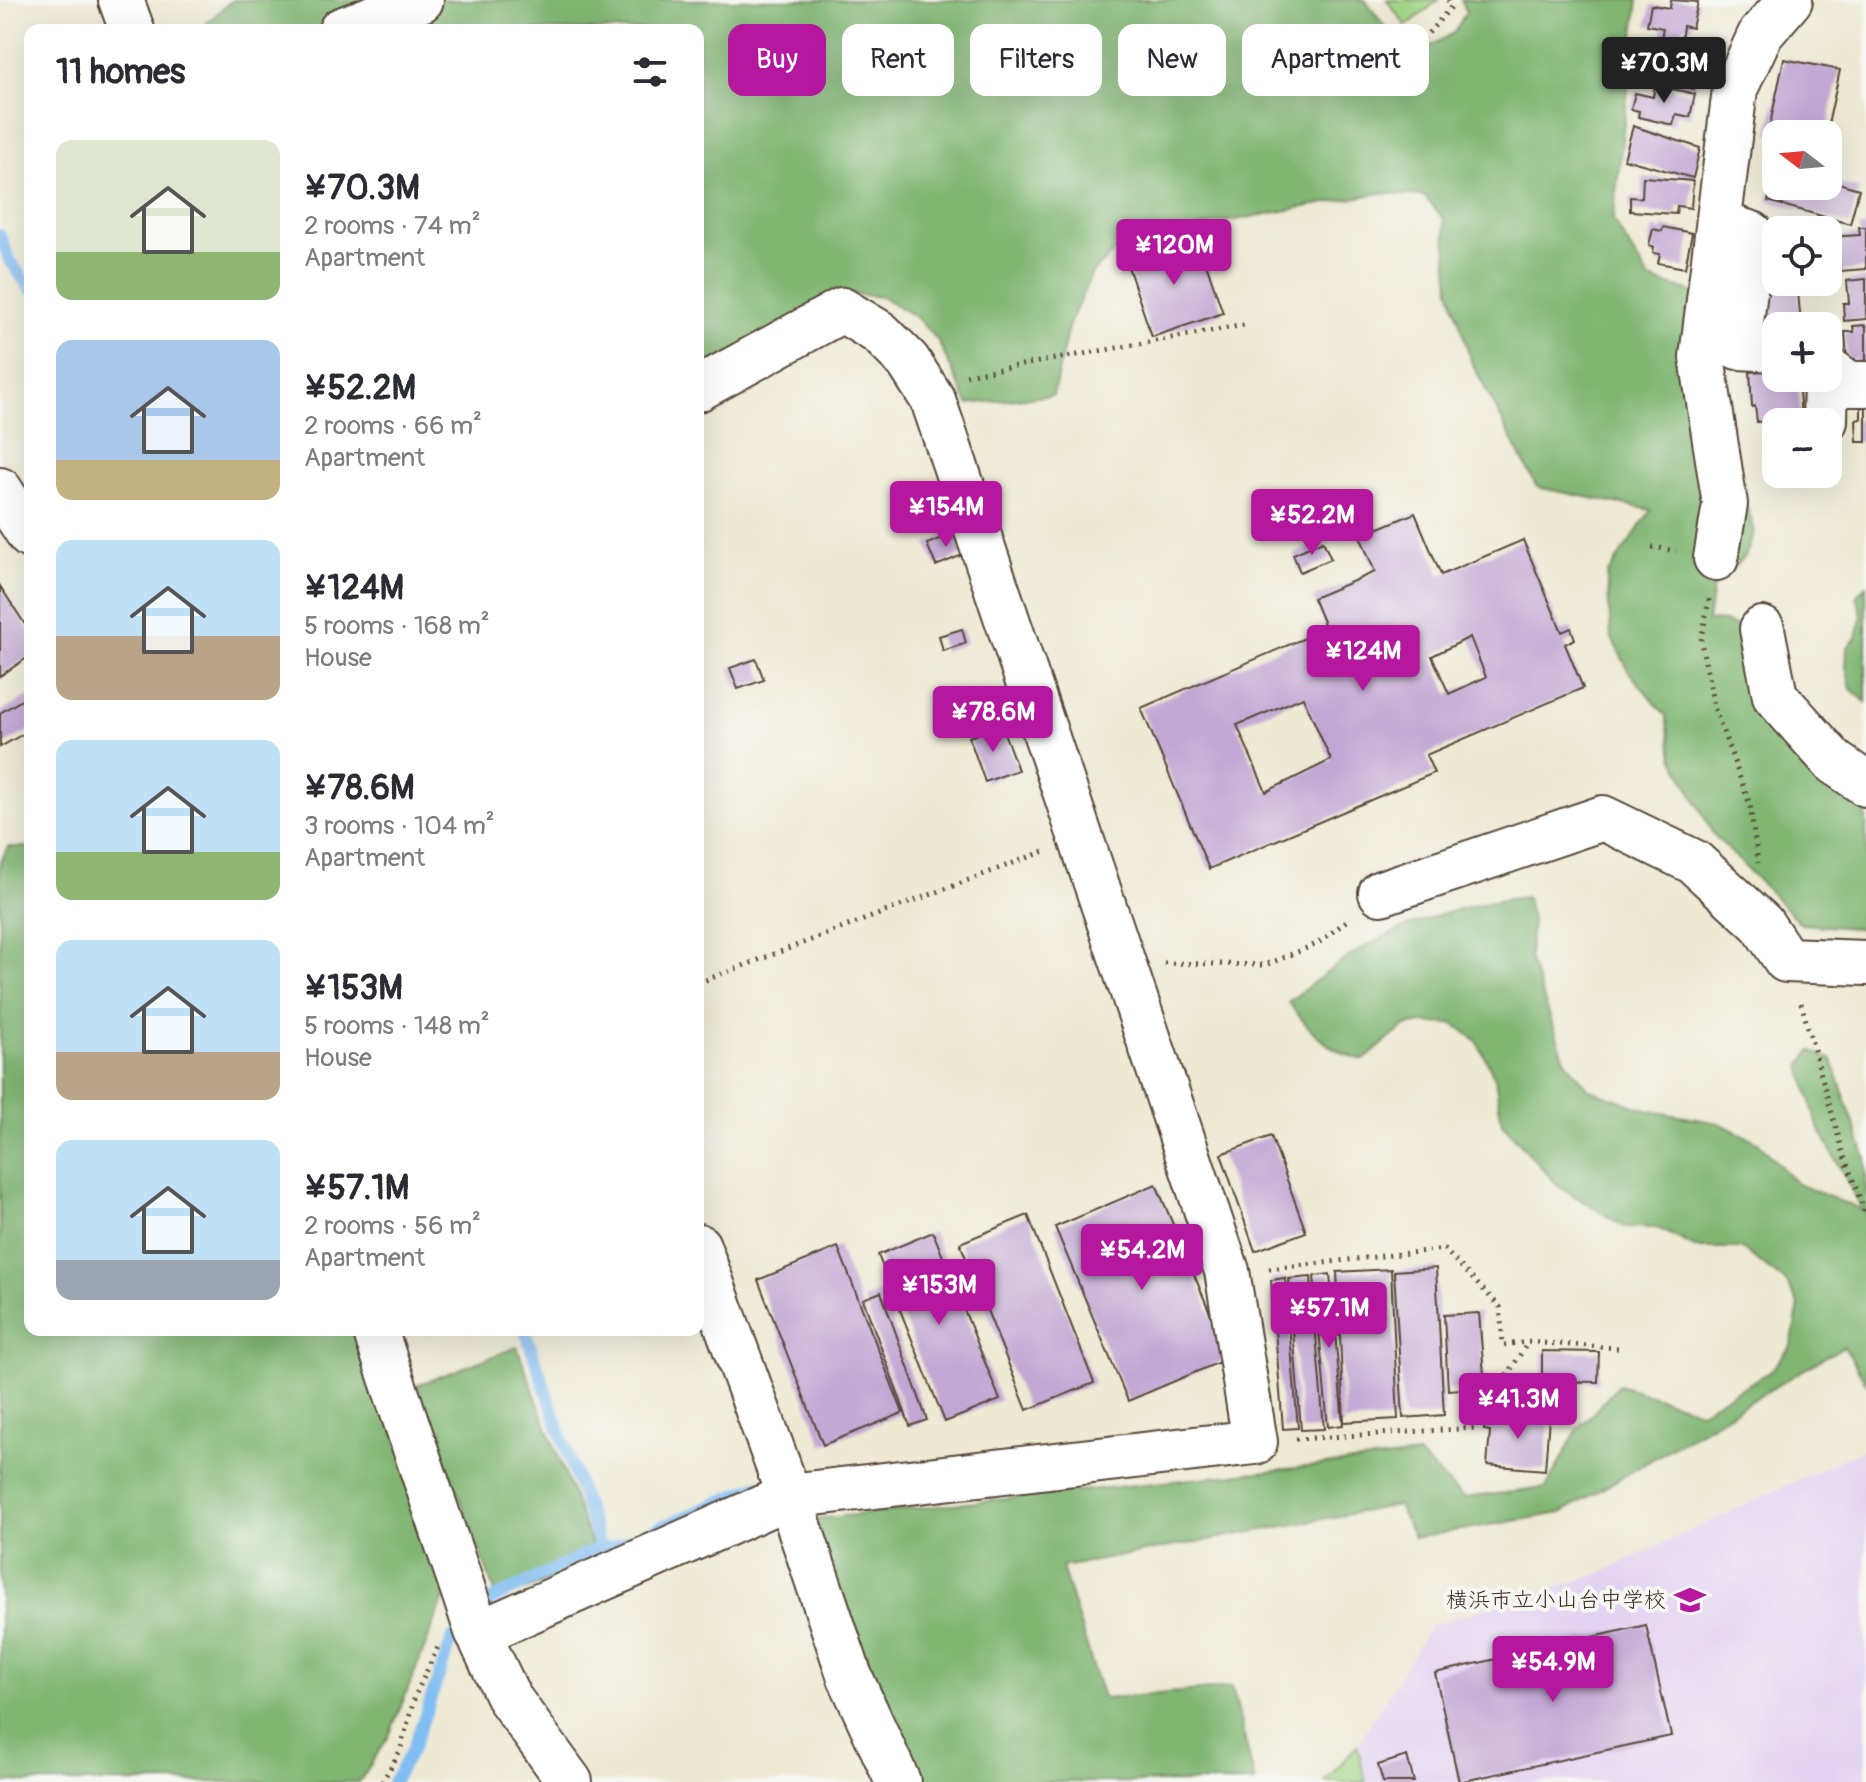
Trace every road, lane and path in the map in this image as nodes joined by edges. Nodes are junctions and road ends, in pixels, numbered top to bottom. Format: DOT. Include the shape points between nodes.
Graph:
graph roads {
  1 [pos="121,0"];
  2 [pos="421,0"];
  3 [pos="1448,0"];
  4 [pos="1790,0"];
  5 [pos="130,24"];
  6 [pos="357,24"];
  7 [pos="1429,32"];
  8 [pos="1720,224"];
  9 [pos="1244,325"];
  10 [pos="1762,348"];
  11 [pos="1842,379"];
  12 [pos="922,383"];
  13 [pos="1866,384"];
  14 [pos="704,386"];
  15 [pos="0,490"];
  16 [pos="24,527"];
  17 [pos="1716,558"];
  18 [pos="1762,629"];
  19 [pos="1866,784"];
  20 [pos="1080,838"];
  21 [pos="1381,893"];
  22 [pos="1762,924"];
  23 [pos="1786,960"];
  24 [pos="1123,961"];
  25 [pos="1866,963"];
  26 [pos="704,981"];
  27 [pos="1866,1215"];
  28 [pos="704,1262"];
  29 [pos="1269,1269"];
  30 [pos="377,1336"];
  31 [pos="1528,1342"];
  32 [pos="1619,1348"];
  33 [pos="1255,1442"];
  34 [pos="789,1496"];
  35 [pos="472,1615"];
  36 [pos="382,1782"];
  37 [pos="570,1782"];
  38 [pos="898,1782"];
  1 -- 5 [label="street"];
  2 -- 6 [label="street"];
  3 -- 7 [label="path" via="1451,7"];
  4 -- 8 [label="street" via="1760,35 1735,89"];
  8 -- 10 [label="street" via="1752,234 1738,347"];
  8 -- 17 [label="street" via="1702,357 1725,504"];
  9 -- 12 [label="path"];
  11 -- 13 [label="street"];
  12 -- 14 [label="street" via="880,333 842,310"];
  12 -- 20 [label="street" via="933,400"];
  15 -- 16 [label="street"];
  17 -- 22 [label="path" via="1701,642 1714,707 1750,805"];
  18 -- 19 [label="street" via="1775,696 1834,762"];
  20 -- 24 [label="street"];
  20 -- 26 [label="path"];
  21 -- 22 [label="street" via="1603,818 1694,862"];
  21 -- 24 [label="path" via="1317,944 1265,965"];
  22 -- 23 [label="street"];
  23 -- 25 [label="street"];
  23 -- 27 [label="path"];
  24 -- 33 [label="street" via="1227,1271"];
  28 -- 34 [label="street"];
  29 -- 31 [label="path" via="1444,1249 1500,1307 1503,1345"];
  30 -- 35 [label="street"];
  31 -- 32 [label="path"];
  31 -- 33 [label="path" via="1474,1428"];
  33 -- 34 [label="street"];
  34 -- 35 [label="street"];
  34 -- 38 [label="street" via="850,1677"];
  35 -- 36 [label="path" via="441,1639 415,1696 400,1751"];
  35 -- 37 [label="street" via="509,1698"];
}
